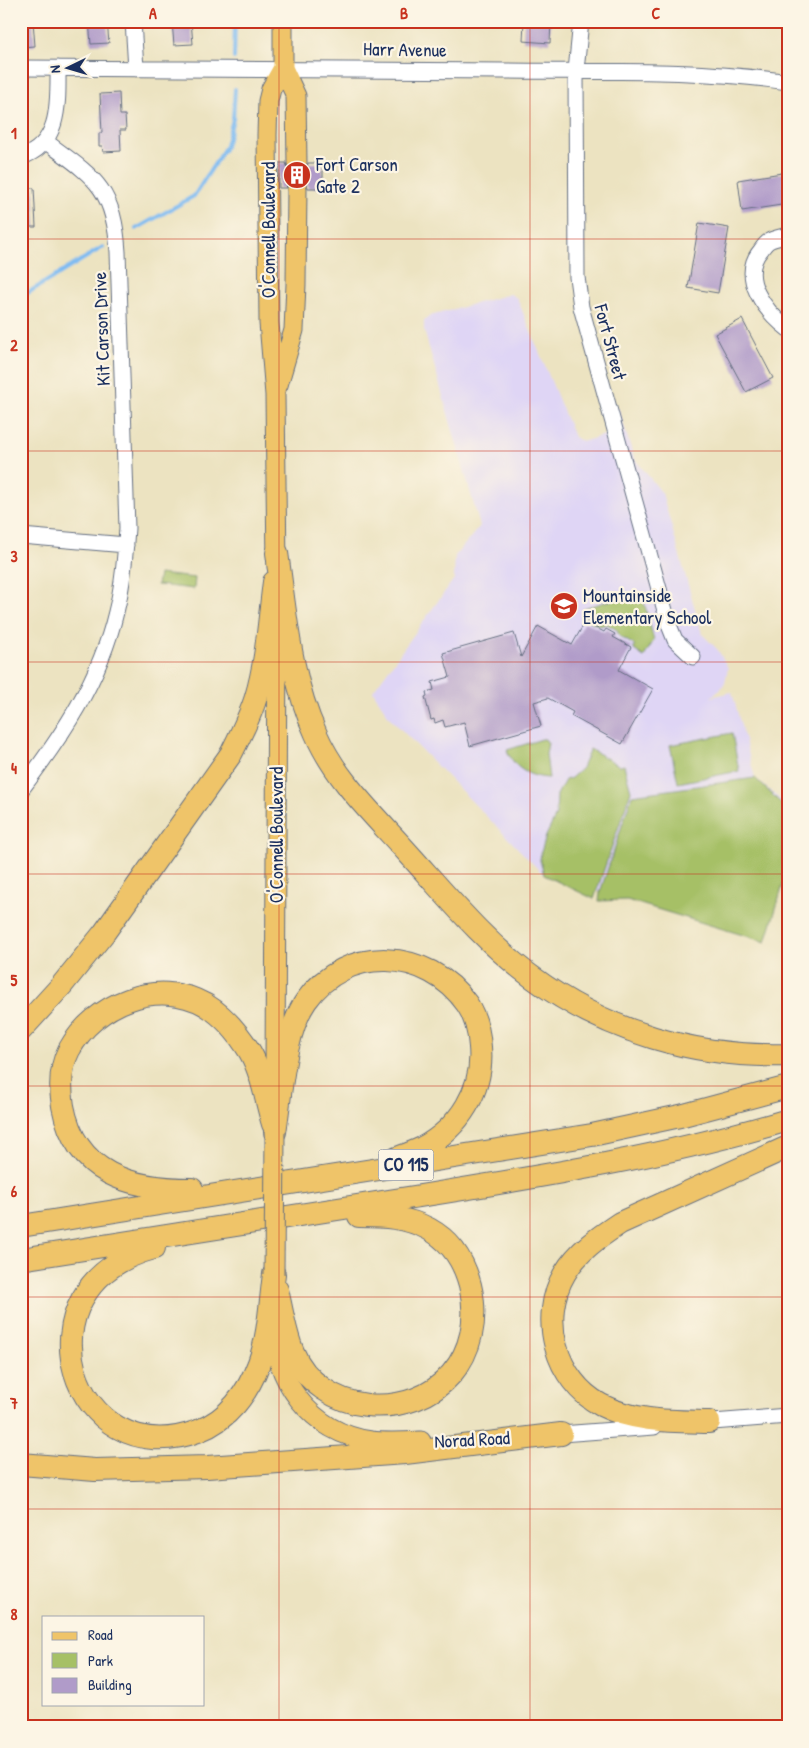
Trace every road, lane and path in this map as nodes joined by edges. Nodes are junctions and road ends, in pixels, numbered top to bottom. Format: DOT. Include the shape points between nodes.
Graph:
graph roads {
  1 [pos="133,21"];
  2 [pos="283,21"];
  3 [pos="581,21"];
  4 [pos="21,68"];
  5 [pos="58,68"];
  6 [pos="283,68"];
  7 [pos="136,69"];
  8 [pos="576,71"];
  9 [pos="788,82"];
  10 [pos="297,130"];
  11 [pos="268,135"];
  12 [pos="45,141"];
  13 [pos="21,157"];
  14 [pos="297,163"];
  15 [pos="297,188"];
  16 [pos="296,229"];
  17 [pos="788,235"];
  18 [pos="268,244"];
  19 [pos="788,329"];
  20 [pos="275,395"];
  21 [pos="21,536"];
  22 [pos="126,545"];
  23 [pos="277,554"];
  24 [pos="693,657"];
  25 [pos="21,790"];
  26 [pos="21,1030"];
  27 [pos="788,1055"];
  28 [pos="788,1087"];
  29 [pos="788,1120"];
  30 [pos="275,1132"];
  31 [pos="788,1147"];
  32 [pos="297,1182"];
  33 [pos="254,1190"];
  34 [pos="298,1215"];
  35 [pos="255,1222"];
  36 [pos="21,1226"];
  37 [pos="21,1258"];
  38 [pos="274,1274"];
  39 [pos="788,1416"];
  40 [pos="709,1422"];
  41 [pos="561,1434"];
  42 [pos="21,1464"];
  1 -- 7 [label="street"];
  2 -- 6 [label="main road, O'Connell Boulevard"];
  3 -- 8 [label="street, Fort Street"];
  4 -- 5 [label="street, Harr Avenue"];
  5 -- 7 [label="street, Harr Avenue"];
  5 -- 12 [label="street" via="58,109"];
  6 -- 7 [label="street, Harr Avenue"];
  6 -- 8 [label="street, Harr Avenue"];
  6 -- 10 [label="main road, O'Connell Boulevard" via="296,96"];
  6 -- 11 [label="main road, O'Connell Boulevard" via="268,101"];
  8 -- 9 [label="street, Harr Avenue" via="706,74"];
  8 -- 24 [label="street, Fort Street" via="580,307 669,624 676,640"];
  10 -- 11 [label="main road" via="281,123"];
  10 -- 14 [label="main road, O'Connell Boulevard"];
  11 -- 18 [label="main road, O'Connell Boulevard"];
  12 -- 13 [label="street"];
  12 -- 22 [label="street, Kit Carson Drive" via="95,180 115,220 119,262"];
  15 -- 16 [label="main road, O'Connell Boulevard"];
  16 -- 18 [label="main road" via="290,218 280,214"];
  16 -- 20 [label="main road, O'Connell Boulevard" via="294,330"];
  17 -- 19 [label="street" via="768,242 754,258 751,276 770,313"];
  18 -- 20 [label="main road, O'Connell Boulevard" via="269,324"];
  20 -- 23 [label="main road, O'Connell Boulevard"];
  21 -- 22 [label="street"];
  22 -- 25 [label="street, Kit Carson Drive" via="117,611 100,664 70,722"];
  23 -- 26 [label="highway" via="263,667 253,706 231,754 104,933"];
  23 -- 27 [label="highway" via="299,686 326,754 362,802 503,953 564,998 627,1029 660,1040 726,1054"];
  23 -- 30 [label="main road, O'Connell Boulevard"];
  28 -- 32 [label="highway, CO 115" via="592,1135"];
  29 -- 34 [label="highway, CO 115" via="646,1157"];
  30 -- 32 [label="highway" via="288,1045 296,1019 306,1001 332,975 362,962 397,960 440,977 467,1004 480,1040 481,1058 476,1086 468,1105 454,1123 421,1149 397,1158"];
  30 -- 33 [label="highway" via="251,1054 237,1033 206,1005 170,995 151,994 133,998 98,1016 82,1031 68,1052 61,1095 66,1120 73,1139 100,1168 141,1186"];
  30 -- 38 [label="main road, O'Connell Boulevard, bridge"];
  31 -- 40 [label="highway" via="620,1223 583,1250 560,1282 553,1311 557,1352 566,1373 580,1391 617,1412 658,1420"];
  32 -- 33 [label="highway, CO 115"];
  33 -- 36 [label="highway, CO 115"];
  34 -- 35 [label="highway, CO 115"];
  34 -- 38 [label="highway" via="398,1218 428,1228 444,1240 458,1255 474,1304 474,1321 463,1358 452,1375 417,1400 376,1406 355,1404 335,1396 317,1384 294,1353"];
  35 -- 37 [label="highway, CO 115"];
  35 -- 38 [label="highway" via="137,1253 96,1279 84,1294 71,1327 74,1369 82,1390 107,1421 123,1431 145,1437 184,1436 214,1423 237,1404 259,1364 266,1341"];
  38 -- 41 [label="main road, Norad Road" via="273,1331 281,1369 301,1403 333,1428 388,1443"];
  39 -- 40 [label="street, Norad Road"];
  40 -- 41 [label="street, Norad Road"];
  41 -- 42 [label="highway" via="405,1453 207,1467 95,1470"];
}
